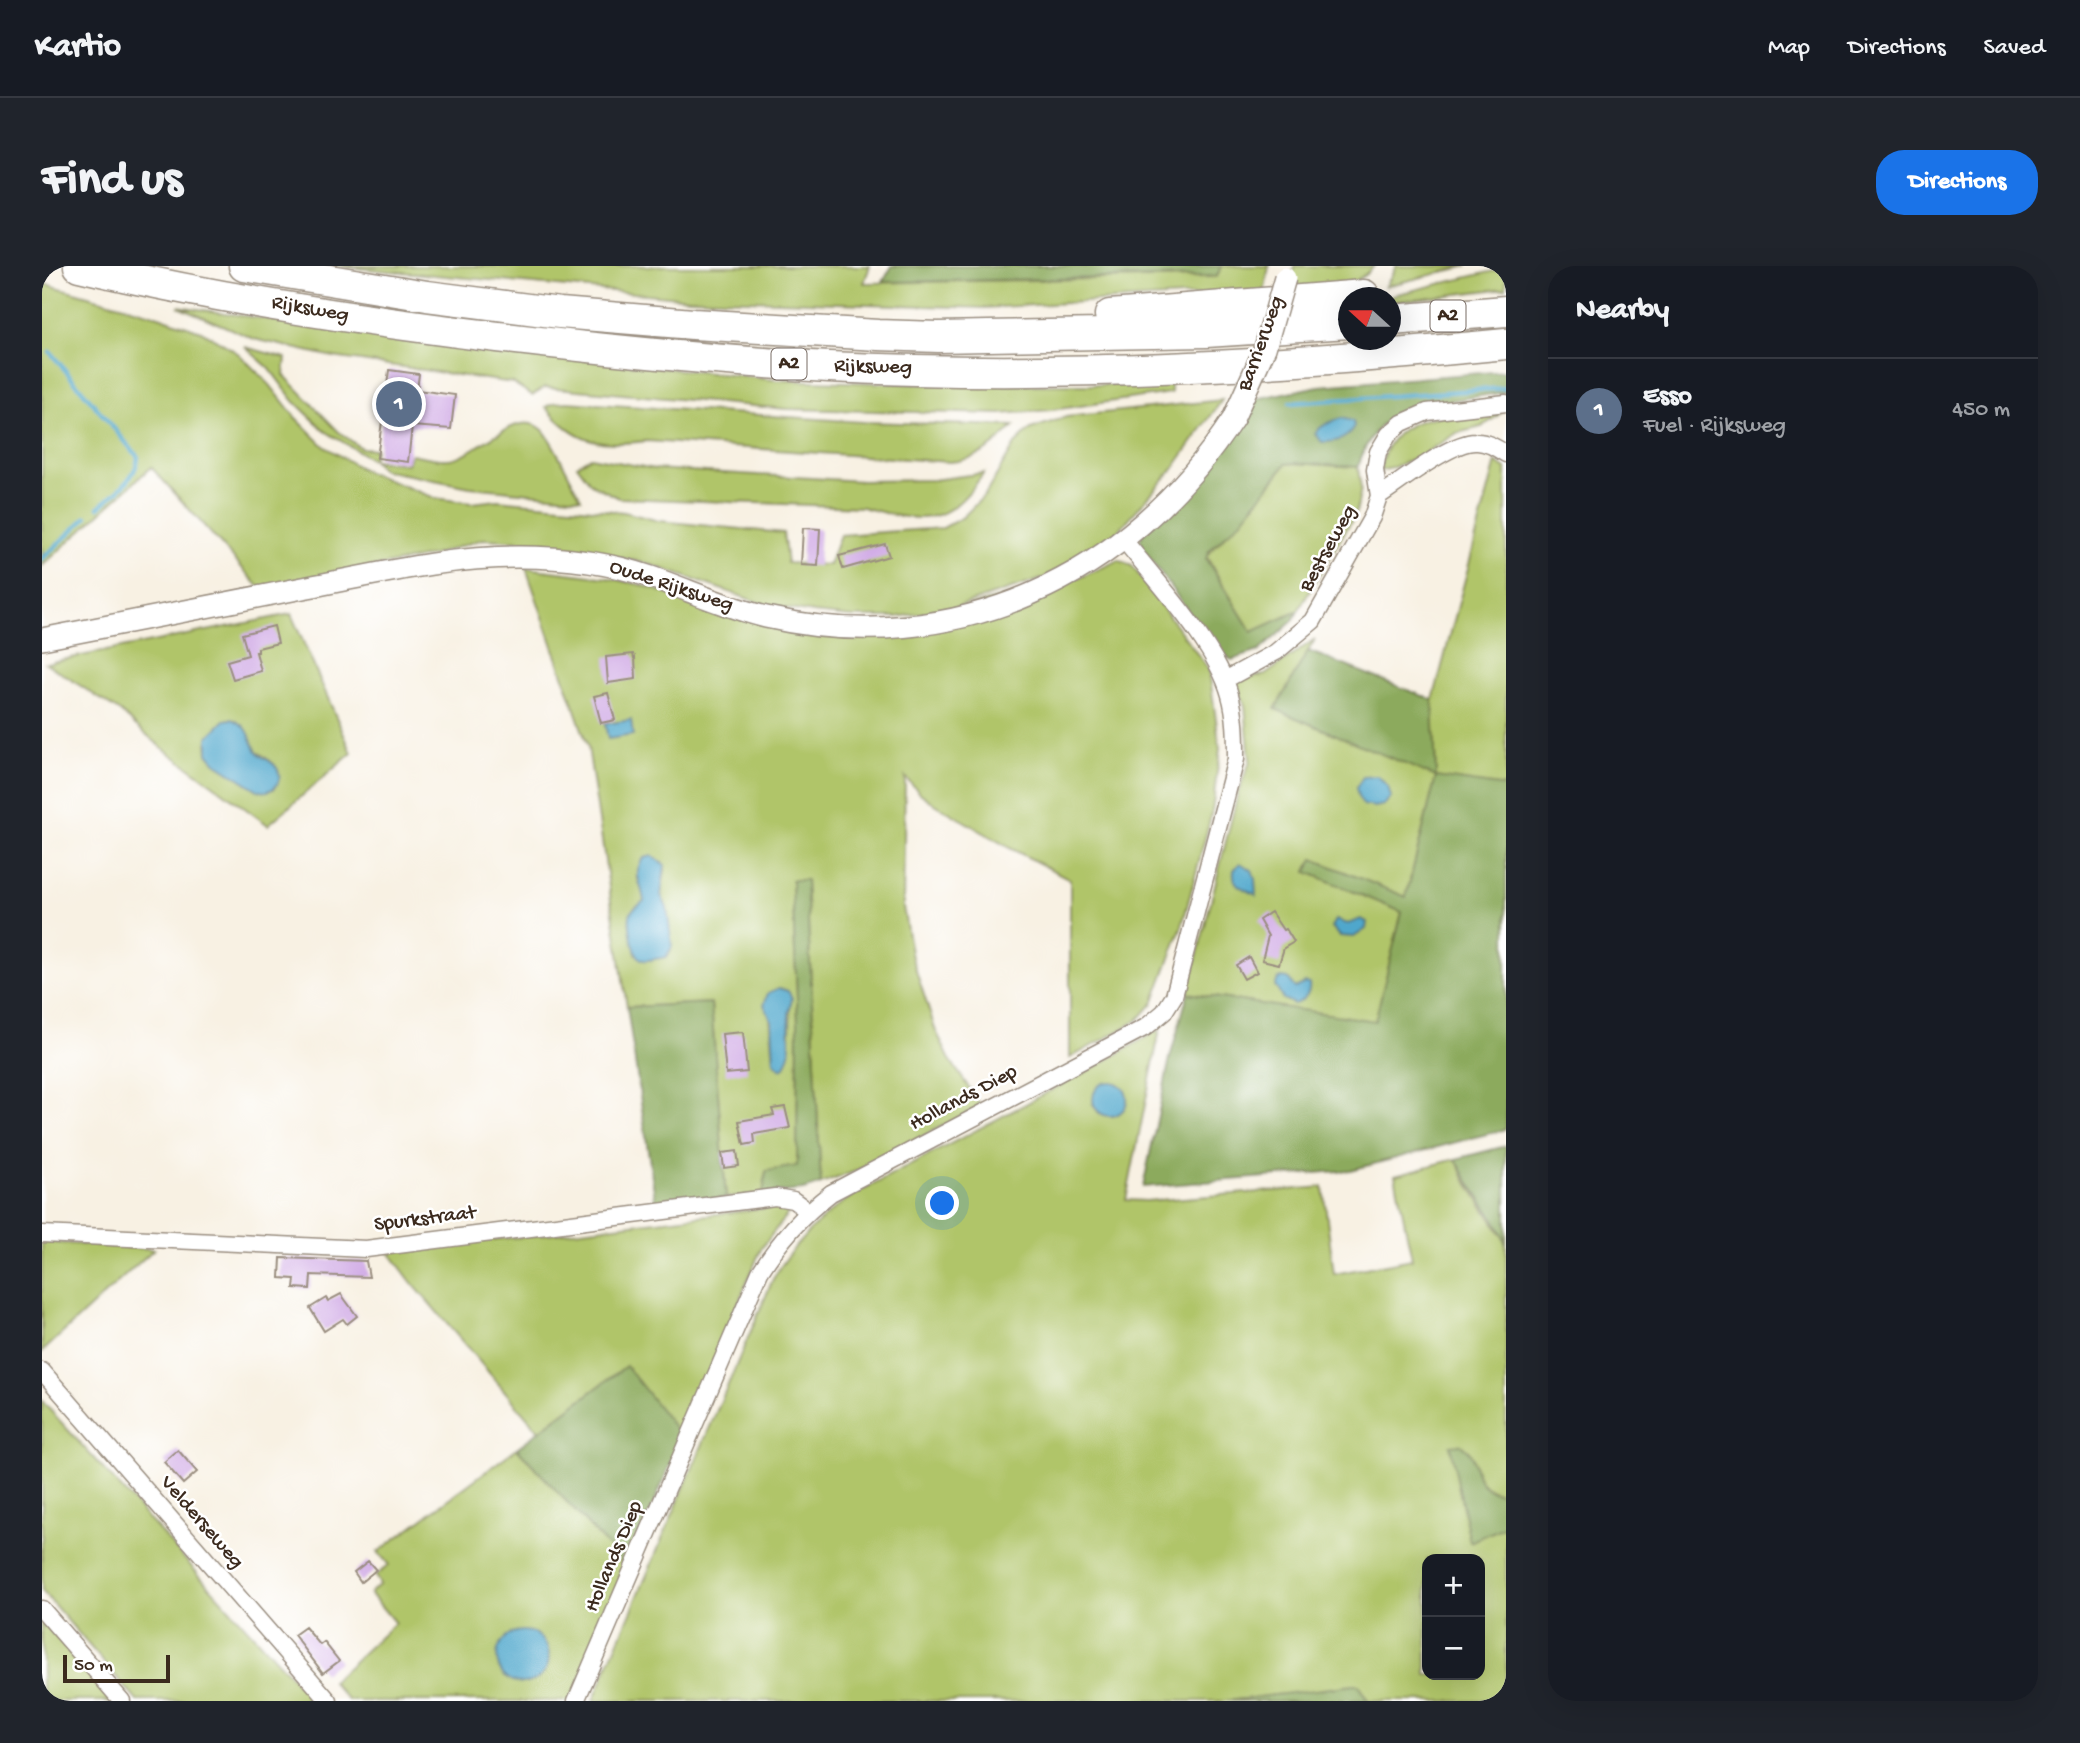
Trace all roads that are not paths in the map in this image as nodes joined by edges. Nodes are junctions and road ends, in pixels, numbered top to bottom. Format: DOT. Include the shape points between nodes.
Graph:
graph roads {
  1 [pos="79,266"];
  2 [pos="244,266"];
  3 [pos="1286,272"];
  4 [pos="1338,297"];
  5 [pos="1506,311"];
  6 [pos="1401,319"];
  7 [pos="1338,324"];
  8 [pos="938,337"];
  9 [pos="1506,344"];
  10 [pos="1506,403"];
  11 [pos="1233,419"];
  12 [pos="1506,453"];
  13 [pos="1379,496"];
  14 [pos="1124,540"];
  15 [pos="42,639"];
  16 [pos="1225,680"];
  17 [pos="808,1211"];
  18 [pos="42,1234"];
  19 [pos="42,1371"];
  20 [pos="42,1609"];
  21 [pos="122,1701"];
  22 [pos="329,1701"];
  23 [pos="576,1701"];
  1 -- 9 [label="highway, Rijksweg / A2" via="386,323 648,355 831,367 1203,368"];
  2 -- 8 [label="highway, Rijksweg / A2" via="560,313"];
  3 -- 11 [label="street, Barrierweg, bridge" via="1265,348"];
  4 -- 8 [label="highway, A2" via="1014,321"];
  5 -- 6 [label="highway, A2"];
  7 -- 8 [label="highway, Rijksweg / A2" via="1206,332"];
  10 -- 13 [label="street, Bestseweg" via="1427,412 1402,423 1378,452"];
  11 -- 14 [label="street, Oude Rijksweg" via="1180,489"];
  12 -- 13 [label="street" via="1477,441 1457,445"];
  13 -- 16 [label="street, Bestseweg" via="1373,517 1313,621 1276,652"];
  14 -- 15 [label="street, Oude Rijksweg" via="1038,591 973,614 904,626 804,624 765,616 625,569 515,557 445,561"];
  14 -- 16 [label="street, Hollands Diep" via="1211,652"];
  16 -- 17 [label="street, Hollands Diep" via="1234,713 1236,759 1174,996 1164,1012 1146,1027 831,1193"];
  17 -- 18 [label="street, Spurkstraat" via="793,1200 775,1197 366,1249"];
  17 -- 23 [label="street, Hollands Diep" via="779,1242 760,1272"];
  19 -- 22 [label="street, Velderseweg"];
  20 -- 21 [label="street"];
}
